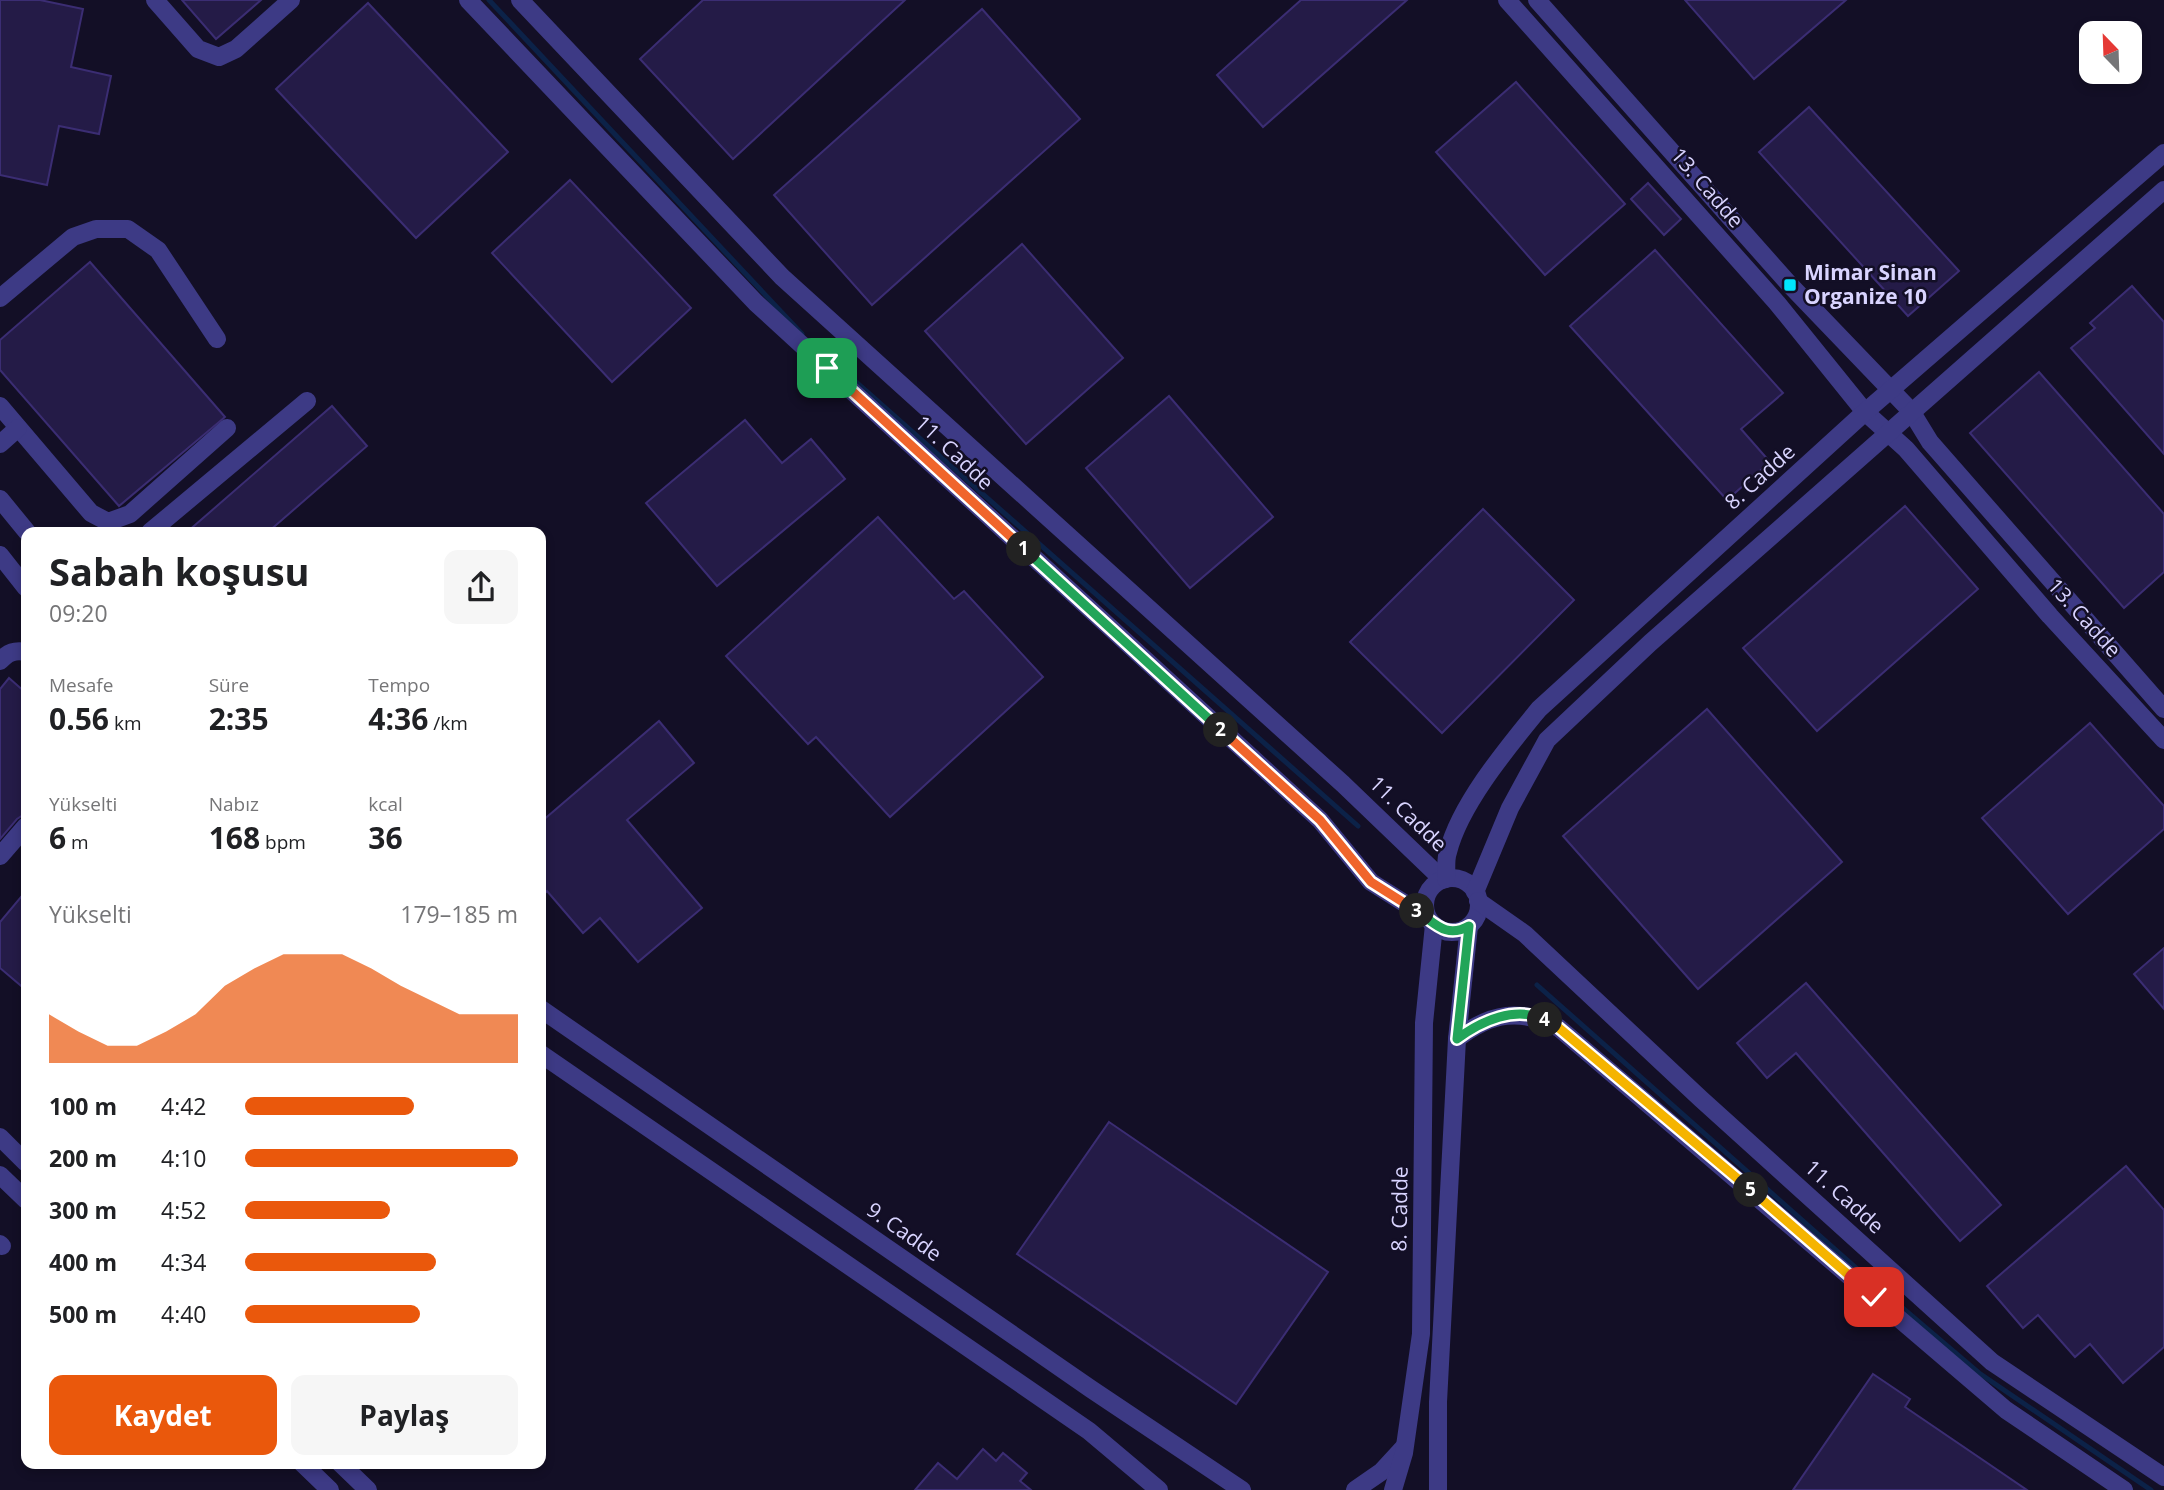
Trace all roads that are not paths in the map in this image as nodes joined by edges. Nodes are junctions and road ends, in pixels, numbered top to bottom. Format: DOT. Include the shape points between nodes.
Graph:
graph roads {
  1 [pos="155,0"];
  2 [pos="291,0"];
  3 [pos="468,0"];
  4 [pos="520,0"];
  5 [pos="1507,0"];
  6 [pos="1537,0"];
  7 [pos="2164,153"];
  8 [pos="2164,190"];
  9 [pos="0,298"];
  10 [pos="217,339"];
  11 [pos="1891,390"];
  12 [pos="307,401"];
  13 [pos="0,406"];
  14 [pos="1911,411"];
  15 [pos="1865,412"];
  16 [pos="18,428"];
  17 [pos="227,428"];
  18 [pos="1886,433"];
  19 [pos="0,444"];
  20 [pos="0,499"];
  21 [pos="23,527"];
  22 [pos="156,527"];
  23 [pos="0,555"];
  24 [pos="21,582"];
  25 [pos="21,651"];
  26 [pos="0,660"];
  27 [pos="2164,709"];
  28 [pos="2164,740"];
  29 [pos="21,832"];
  30 [pos="0,856"];
  31 [pos="1445,879"];
  32 [pos="1477,896"];
  33 [pos="1431,922"];
  34 [pos="1469,926"];
  35 [pos="546,1012"];
  36 [pos="1457,1039"];
  37 [pos="546,1057"];
  38 [pos="0,1138"];
  39 [pos="21,1158"];
  40 [pos="0,1175"];
  41 [pos="21,1195"];
  42 [pos="1406,1444"];
  43 [pos="308,1469"];
  44 [pos="346,1469"];
  45 [pos="2164,1477"];
  46 [pos="330,1490"];
  47 [pos="368,1490"];
  48 [pos="1159,1490"];
  49 [pos="1242,1490"];
  50 [pos="1355,1490"];
  51 [pos="1393,1490"];
  52 [pos="1438,1490"];
  53 [pos="2124,1490"];
  1 -- 2 [label="street" via="198,49 219,57 236,49"];
  3 -- 33 [label="street, 11. Cadde" via="756,303 1320,820 1371,882"];
  4 -- 31 [label="street, 11. Cadde" via="782,277"];
  5 -- 15 [label="street, 13. Cadde" via="1759,282"];
  6 -- 11 [label="street, 13. Cadde" via="1790,285"];
  7 -- 11 [label="street, 8. Cadde"];
  8 -- 14 [label="street"];
  9 -- 10 [label="street" via="73,237 96,229 128,229 158,250"];
  11 -- 14 [label="street, 13. Cadde"];
  11 -- 15 [label="street, 8. Cadde"];
  12 -- 22 [label="street"];
  13 -- 16 [label="street"];
  14 -- 18 [label="street"];
  14 -- 27 [label="street, 13. Cadde" via="1930,442"];
  15 -- 18 [label="street, 13. Cadde"];
  15 -- 31 [label="street, 8. Cadde" via="1539,709 1472,801 1447,853"];
  16 -- 17 [label="street" via="91,513 108,522 130,514"];
  16 -- 19 [label="street"];
  18 -- 28 [label="street, 13. Cadde" via="1906,449"];
  18 -- 32 [label="street" via="1547,740 1510,808"];
  20 -- 21 [label="street"];
  23 -- 24 [label="street"];
  25 -- 26 [label="street"];
  29 -- 30 [label="street"];
  31 -- 32 [label="street" via="1461,880"];
  31 -- 33 [label="street" via="1428,891 1425,900"];
  32 -- 34 [label="street" via="1478,910"];
  32 -- 45 [label="street, 11. Cadde" via="1525,934 1992,1362"];
  33 -- 34 [label="street" via="1451,932"];
  33 -- 42 [label="street, 8. Cadde" via="1424,1023 1421,1334"];
  34 -- 36 [label="street"];
  35 -- 49 [label="street, 9. Cadde"];
  36 -- 52 [label="street" via="1438,1402"];
  36 -- 53 [label="street" via="1483,1022 1511,1015 1537,1016 1559,1028 2006,1410"];
  37 -- 48 [label="street" via="1089,1431"];
  38 -- 39 [label="street"];
  40 -- 41 [label="street"];
  42 -- 50 [label="street" via="1381,1472"];
  42 -- 51 [label="street, 8. Cadde"];
  43 -- 46 [label="street"];
  44 -- 47 [label="street"];
}
